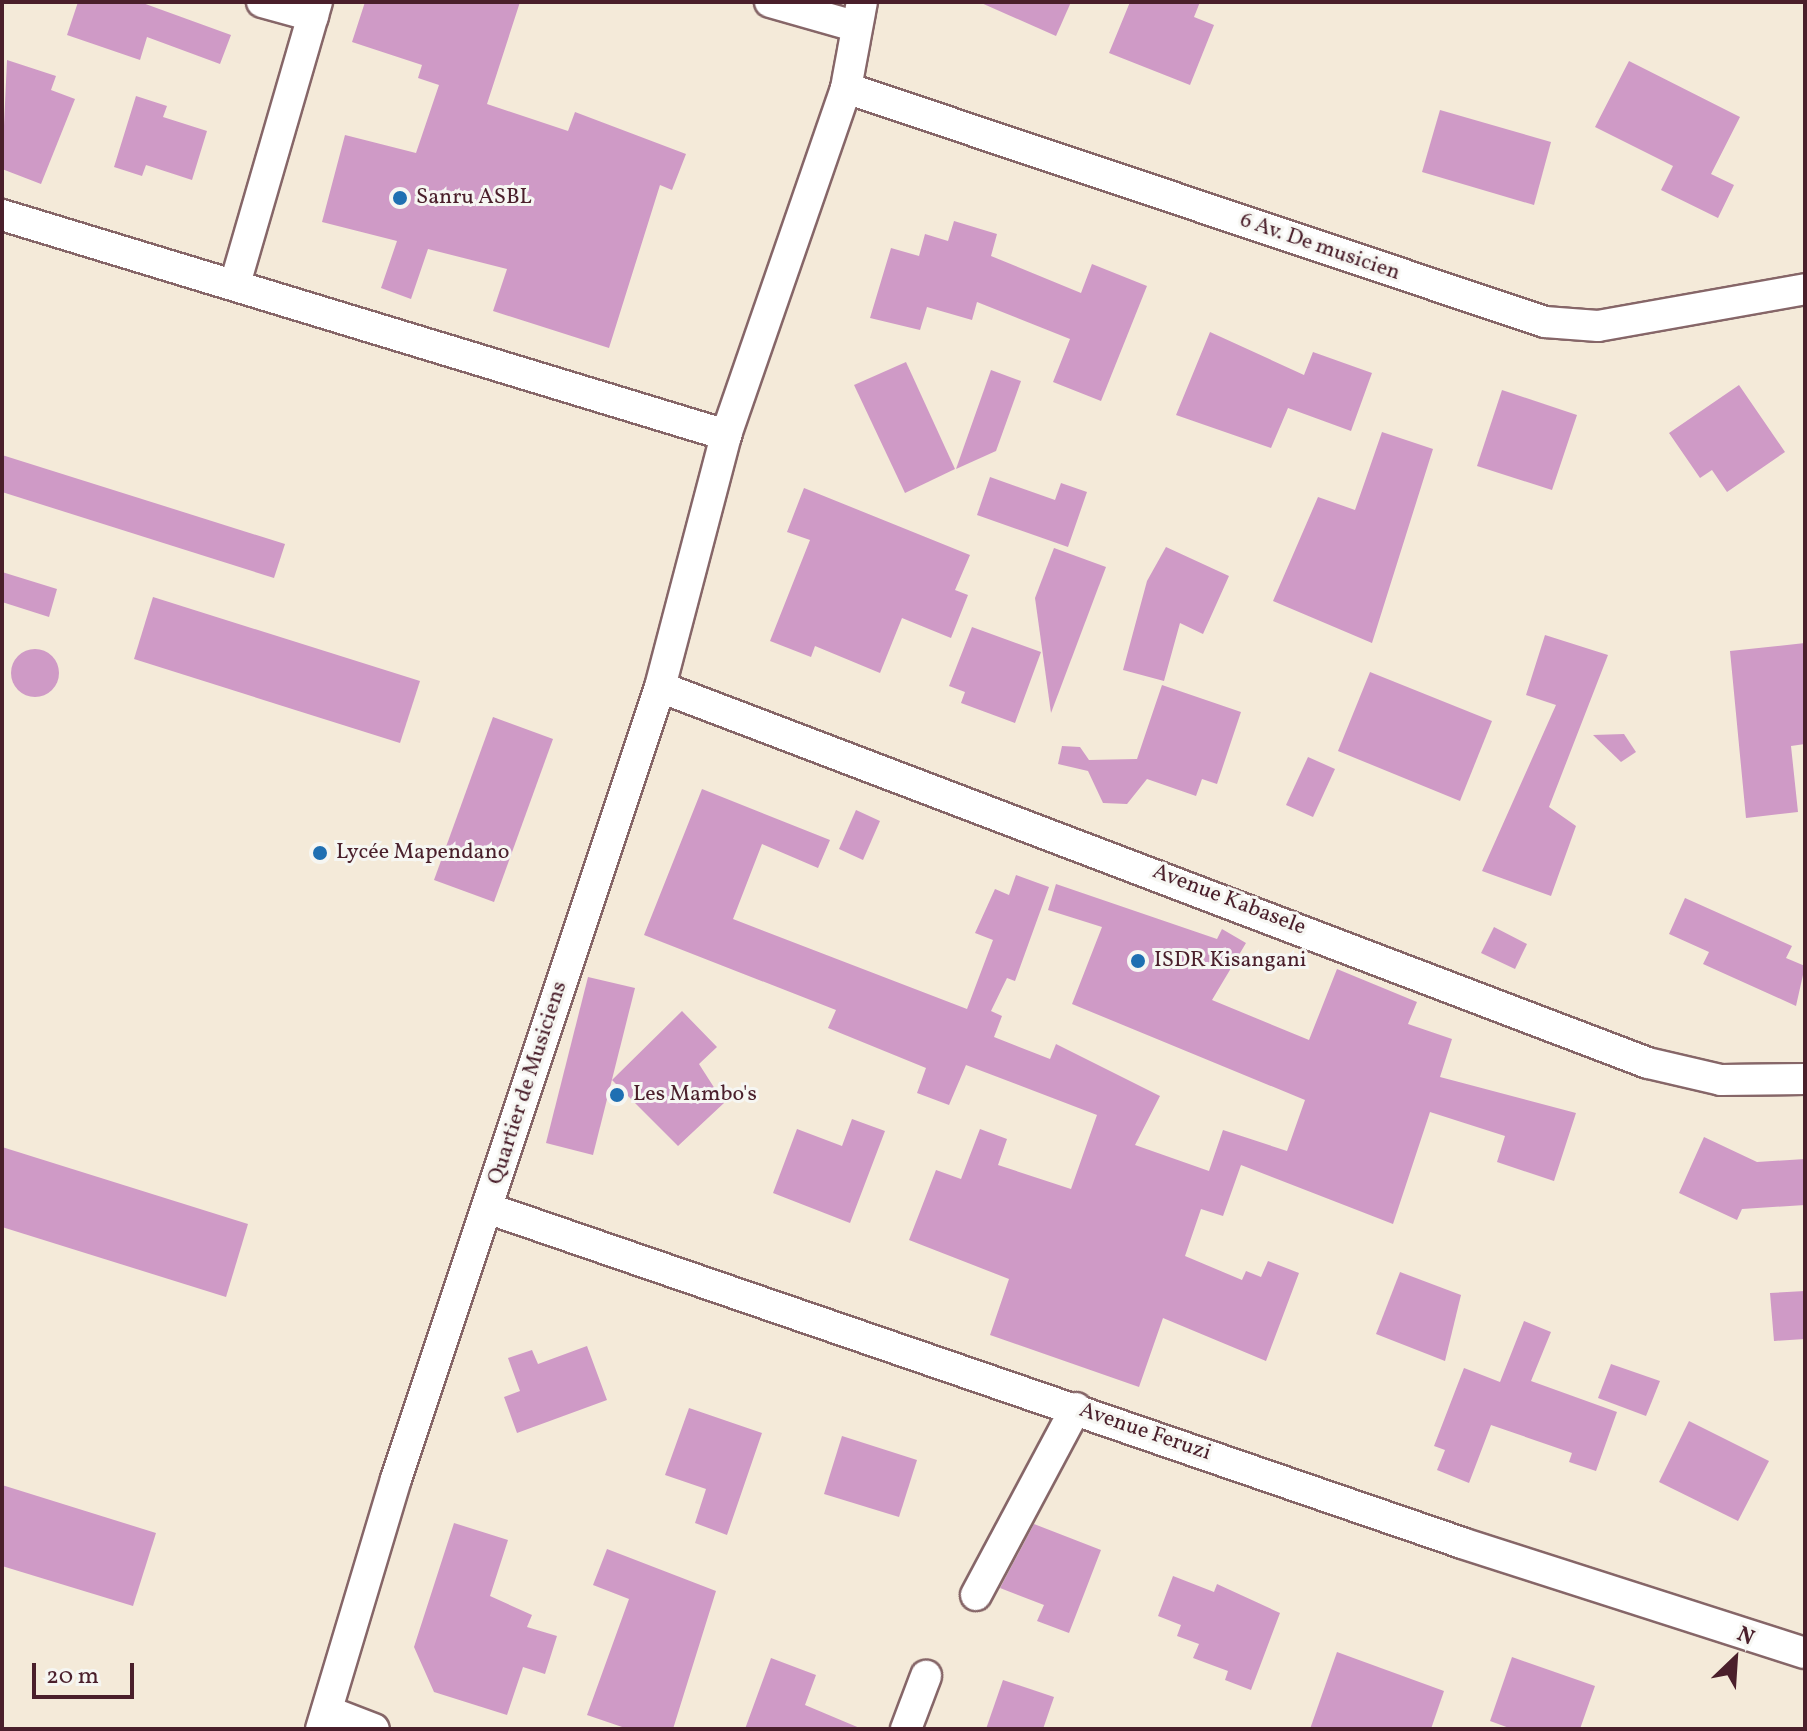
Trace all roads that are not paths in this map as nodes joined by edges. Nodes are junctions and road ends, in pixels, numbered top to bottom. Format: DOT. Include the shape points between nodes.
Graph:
graph roads {
  1 [pos="262,2"];
  2 [pos="770,2"];
  3 [pos="315,9"];
  4 [pos="858,14"];
  5 [pos="846,88"];
  6 [pos="2,215"];
  7 [pos="235,284"];
  8 [pos="1805,289"];
  9 [pos="726,435"];
  10 [pos="660,687"];
  11 [pos="1805,1079"];
  12 [pos="487,1208"];
  13 [pos="1076,1408"];
  14 [pos="976,1595"];
  15 [pos="1805,1653"];
  16 [pos="926,1676"];
  17 [pos="324,1720"];
  18 [pos="374,1729"];
  19 [pos="906,1729"];
  1 -- 3 [label="street"];
  2 -- 4 [label="street"];
  3 -- 7 [label="street"];
  4 -- 5 [label="street, Quartier de Musiciens"];
  5 -- 8 [label="street, 6 Av. De musicien" via="1545,322 1598,326"];
  5 -- 9 [label="street, Quartier de Musiciens"];
  6 -- 7 [label="street"];
  7 -- 9 [label="street"];
  9 -- 10 [label="street, Quartier de Musiciens"];
  10 -- 11 [label="street, Avenue Kabasele" via="1648,1063 1721,1080"];
  10 -- 12 [label="street, Quartier de Musiciens"];
  12 -- 13 [label="street, Avenue Feruzi"];
  12 -- 17 [label="street, Quartier de Musiciens"];
  13 -- 14 [label="street"];
  13 -- 15 [label="street, Avenue Feruzi"];
  16 -- 19 [label="street"];
  17 -- 18 [label="street"];
}
